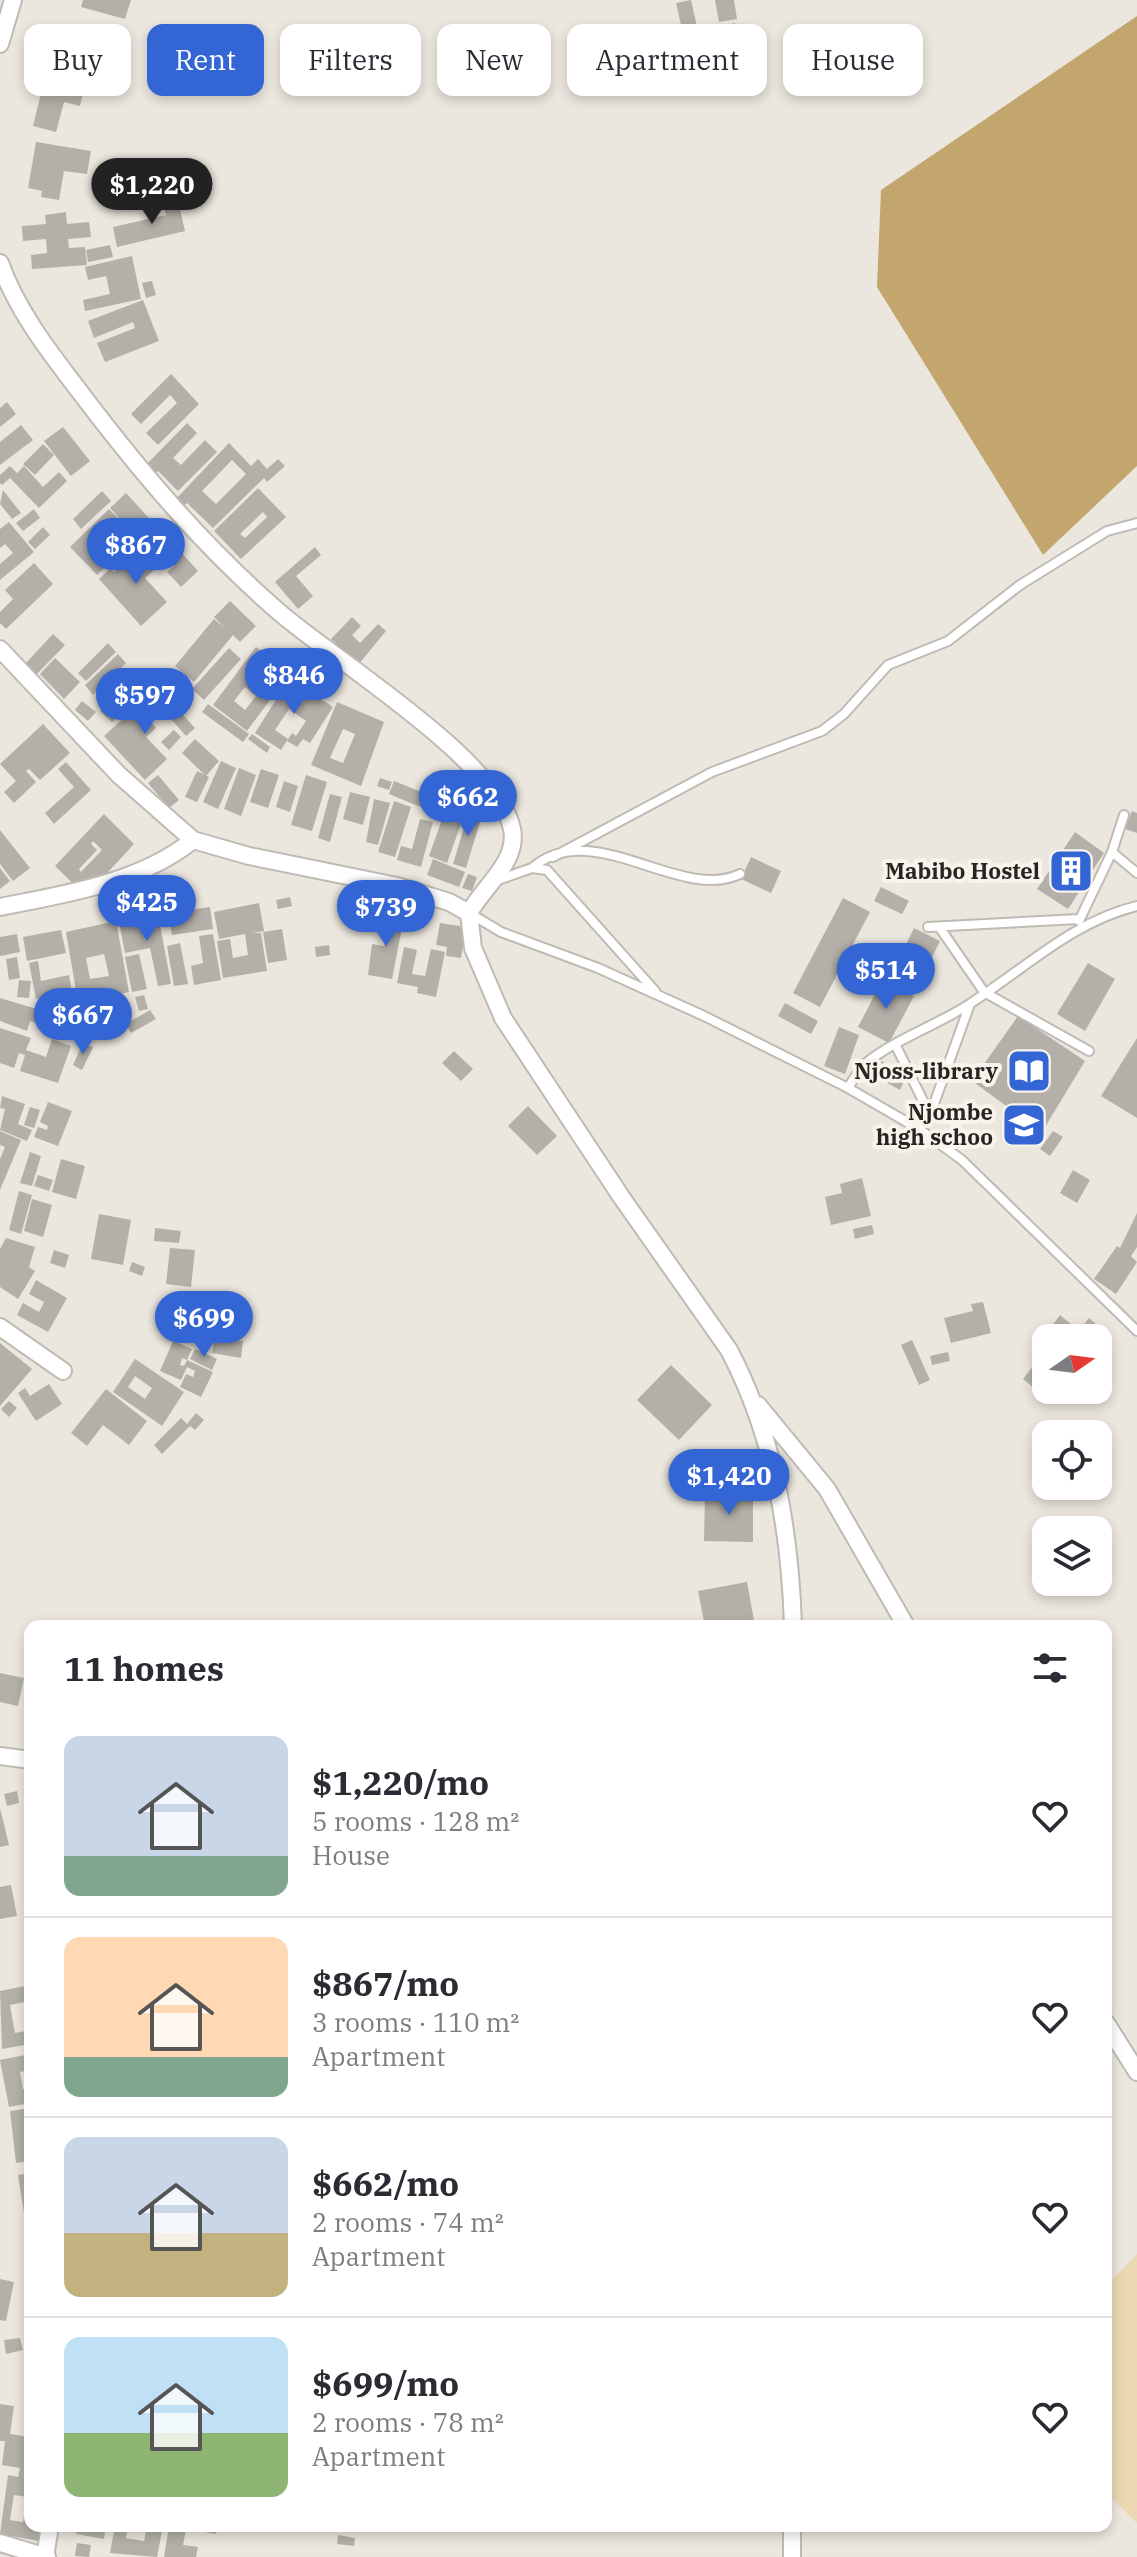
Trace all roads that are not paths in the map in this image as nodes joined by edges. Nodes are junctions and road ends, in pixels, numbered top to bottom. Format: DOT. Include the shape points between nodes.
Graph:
graph roads {
  1 [pos="13,0"];
  2 [pos="1,35"];
  3 [pos="0,263"];
  4 [pos="1137,523"];
  5 [pos="0,649"];
  6 [pos="1124,815"];
  7 [pos="193,840"];
  8 [pos="1112,852"];
  9 [pos="553,857"];
  10 [pos="532,868"];
  11 [pos="1137,873"];
  12 [pos="740,874"];
  13 [pos="490,883"];
  14 [pos="1137,906"];
  15 [pos="0,907"];
  16 [pos="469,913"];
  17 [pos="1078,919"];
  18 [pos="928,927"];
  19 [pos="940,928"];
  20 [pos="1081,930"];
  21 [pos="984,992"];
  22 [pos="659,995"];
  23 [pos="971,1004"];
  24 [pos="896,1046"];
  25 [pos="1089,1051"];
  26 [pos="848,1088"];
  27 [pos="930,1115"];
  28 [pos="919,1129"];
  29 [pos="0,1327"];
  30 [pos="1137,1331"];
  31 [pos="63,1371"];
  32 [pos="756,1404"];
  33 [pos="792,1620"];
  34 [pos="903,1620"];
  35 [pos="0,1756"];
  36 [pos="24,1759"];
  37 [pos="1112,2032"];
  38 [pos="1137,2072"];
  39 [pos="49,2532"];
  40 [pos="792,2532"];
  41 [pos="0,2543"];
  42 [pos="46,2557"];
  43 [pos="792,2557"];
  1 -- 2 [label="street"];
  3 -- 13 [label="street" via="13,296 44,344 191,530 280,613 438,737 489,789 507,812 513,833 509,856"];
  4 -- 9 [label="lane" via="1107,531 1020,585 948,641 888,665 822,731 712,772"];
  5 -- 7 [label="street" via="119,775"];
  6 -- 8 [label="lane"];
  7 -- 15 [label="street" via="131,874"];
  7 -- 16 [label="street" via="397,886"];
  8 -- 11 [label="lane"];
  8 -- 17 [label="lane"];
  9 -- 10 [label="lane"];
  9 -- 12 [label="lane" via="597,852 711,881"];
  10 -- 13 [label="lane"];
  10 -- 22 [label="lane" via="555,876"];
  13 -- 16 [label="street"];
  14 -- 20 [label="lane"];
  16 -- 22 [label="lane" via="501,932"];
  16 -- 32 [label="street" via="473,948 503,1018 729,1350"];
  17 -- 19 [label="lane"];
  17 -- 20 [label="lane"];
  18 -- 19 [label="lane"];
  19 -- 21 [label="lane"];
  20 -- 21 [label="lane"];
  21 -- 23 [label="lane"];
  21 -- 25 [label="lane"];
  22 -- 26 [label="lane"];
  23 -- 24 [label="lane"];
  23 -- 27 [label="lane"];
  24 -- 26 [label="lane" via="863,1065"];
  24 -- 27 [label="lane"];
  26 -- 28 [label="lane"];
  27 -- 28 [label="lane"];
  28 -- 30 [label="lane" via="962,1160"];
  29 -- 31 [label="street"];
  32 -- 33 [label="street" via="781,1508"];
  32 -- 34 [label="street" via="827,1489"];
  35 -- 36 [label="street"];
  37 -- 38 [label="street"];
  39 -- 42 [label="street"];
  40 -- 43 [label="street"];
  41 -- 42 [label="street"];
}
